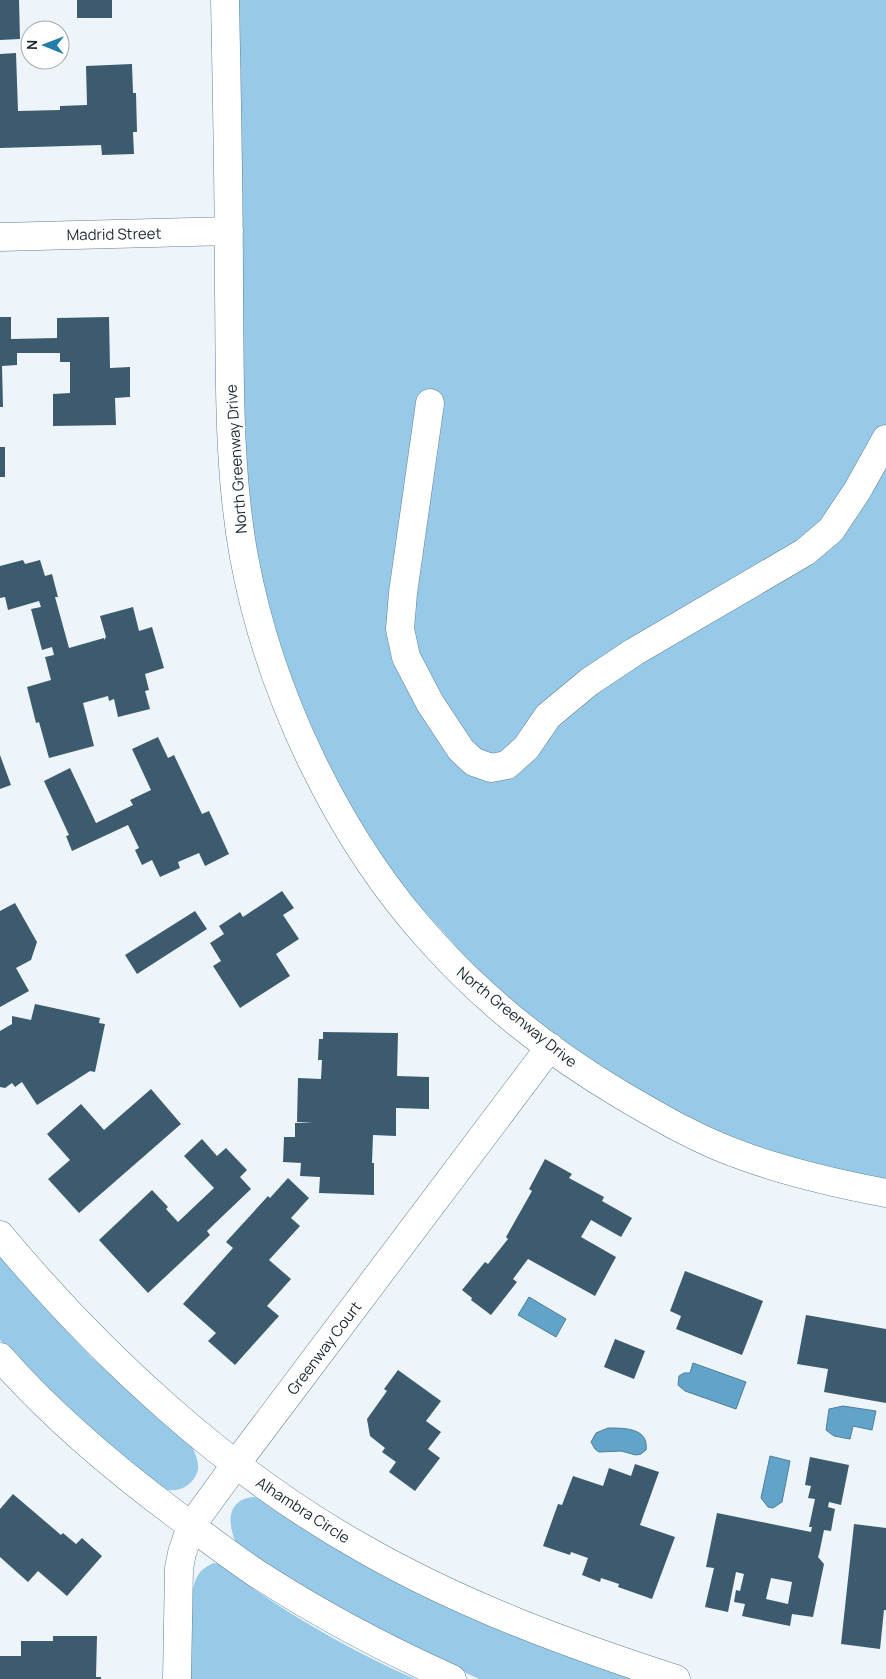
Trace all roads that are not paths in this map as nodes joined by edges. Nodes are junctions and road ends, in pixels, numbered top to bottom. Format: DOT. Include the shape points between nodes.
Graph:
graph roads {
  1 [pos="225,0"];
  2 [pos="229,231"];
  3 [pos="0,237"];
  4 [pos="430,403"];
  5 [pos="886,439"];
  6 [pos="550,1047"];
  7 [pos="886,1193"];
  8 [pos="0,1235"];
  9 [pos="0,1356"];
  10 [pos="236,1464"];
  11 [pos="191,1526"];
  12 [pos="177,1679"];
  13 [pos="452,1679"];
  14 [pos="676,1679"];
  1 -- 2 [label="street, North Greenway Drive"];
  2 -- 3 [label="street, Madrid Street"];
  2 -- 6 [label="street, North Greenway Drive" via="231,417 238,518 260,627 284,695 325,786 358,844 396,898 454,966"];
  4 -- 5 [label="street" via="400,629 406,658 435,711 461,750 474,762 491,768 507,765 526,748 548,716 589,682 805,552 830,530 857,491"];
  6 -- 7 [label="street, North Greenway Drive" via="656,1115 727,1150 793,1172"];
  6 -- 10 [label="street, Greenway Court"];
  8 -- 10 [label="street, Alhambra Circle" via="60,1304 117,1361"];
  9 -- 11 [label="street" via="83,1441"];
  10 -- 11 [label="street, Greenway Court"];
  10 -- 14 [label="street, Alhambra Circle" via="330,1529 427,1582 552,1636"];
  11 -- 12 [label="street, Greenway Court" via="179,1568"];
  11 -- 13 [label="street" via="257,1574 321,1613"];
}
